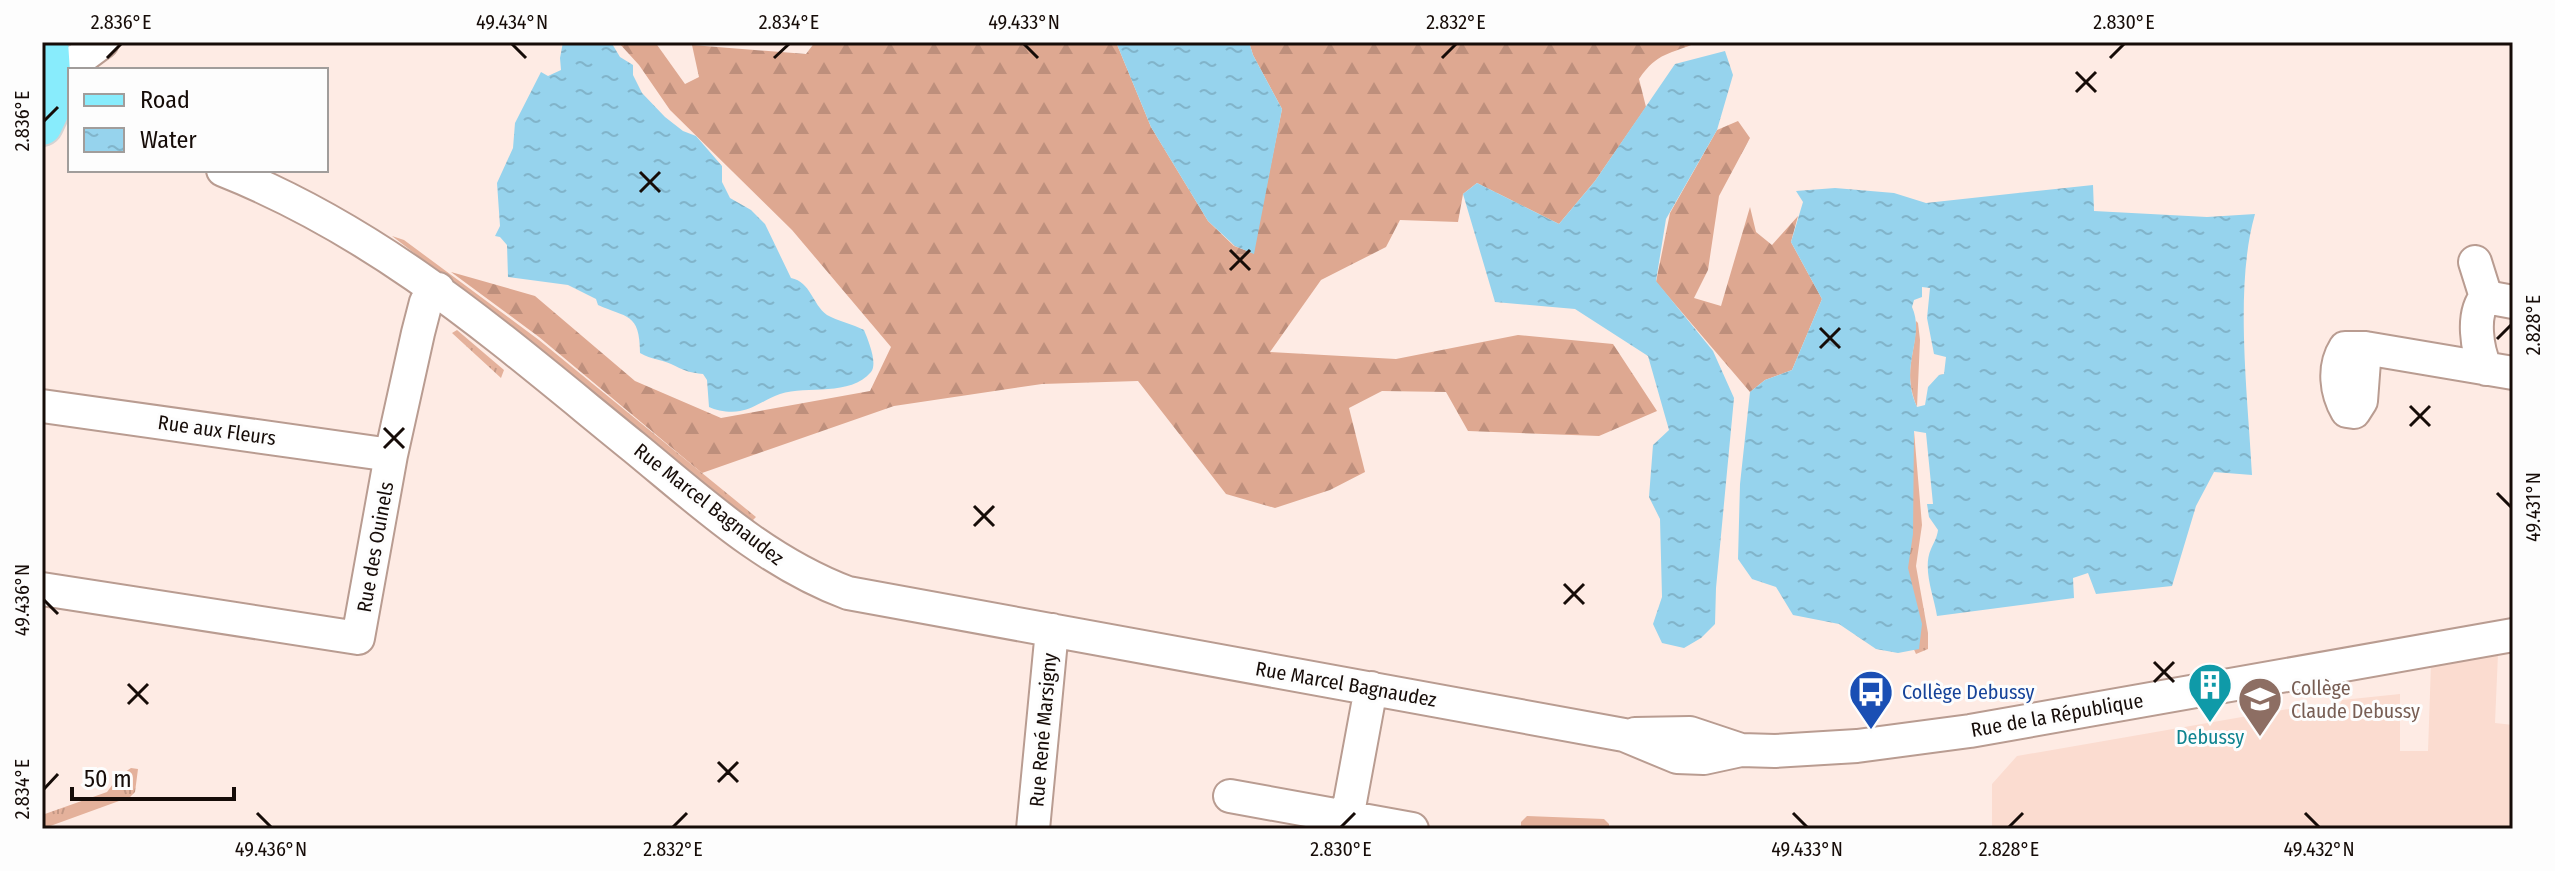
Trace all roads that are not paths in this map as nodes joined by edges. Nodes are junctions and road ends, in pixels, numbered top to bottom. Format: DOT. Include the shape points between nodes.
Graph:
graph roads {
  1 [pos="102,42"];
  2 [pos="77,68"];
  3 [pos="68,77"];
  4 [pos="53,92"];
  5 [pos="228,172"];
  6 [pos="2475,262"];
  7 [pos="438,289"];
  8 [pos="2499,299"];
  9 [pos="2365,348"];
  10 [pos="2500,371"];
  11 [pos="42,406"];
  12 [pos="391,455"];
  13 [pos="42,589"];
  14 [pos="1052,630"];
  15 [pos="2513,635"];
  16 [pos="1371,688"];
  17 [pos="1503,713"];
  18 [pos="1230,796"];
  19 [pos="1346,823"];
  20 [pos="1033,829"];
  21 [pos="1412,829"];
  1 -- 2 [label="street"];
  3 -- 4 [label="street"];
  5 -- 7 [label="street, Rue Marcel Bagnaudez" via="347,230"];
  6 -- 8 [label="street"];
  7 -- 12 [label="street, Rue des Ouinels" via="426,302"];
  7 -- 14 [label="street, Rue Marcel Bagnaudez" via="758,547 812,580 848,593"];
  8 -- 10 [label="street" via="2479,304 2478,352"];
  9 -- 10 [label="street"];
  11 -- 12 [label="street, Rue aux Fleurs"];
  12 -- 13 [label="street, Rue des Ouinels" via="358,638"];
  14 -- 16 [label="street, Rue Marcel Bagnaudez"];
  14 -- 20 [label="street, Rue René Marsigny"];
  15 -- 17 [label="street, Rue de la République" via="1970,731 1857,746 1741,750 1704,758 1677,757 1624,735"];
  16 -- 17 [label="street, Rue Marcel Bagnaudez"];
  16 -- 19 [label="street"];
  18 -- 19 [label="street"];
  19 -- 21 [label="street"];
}
